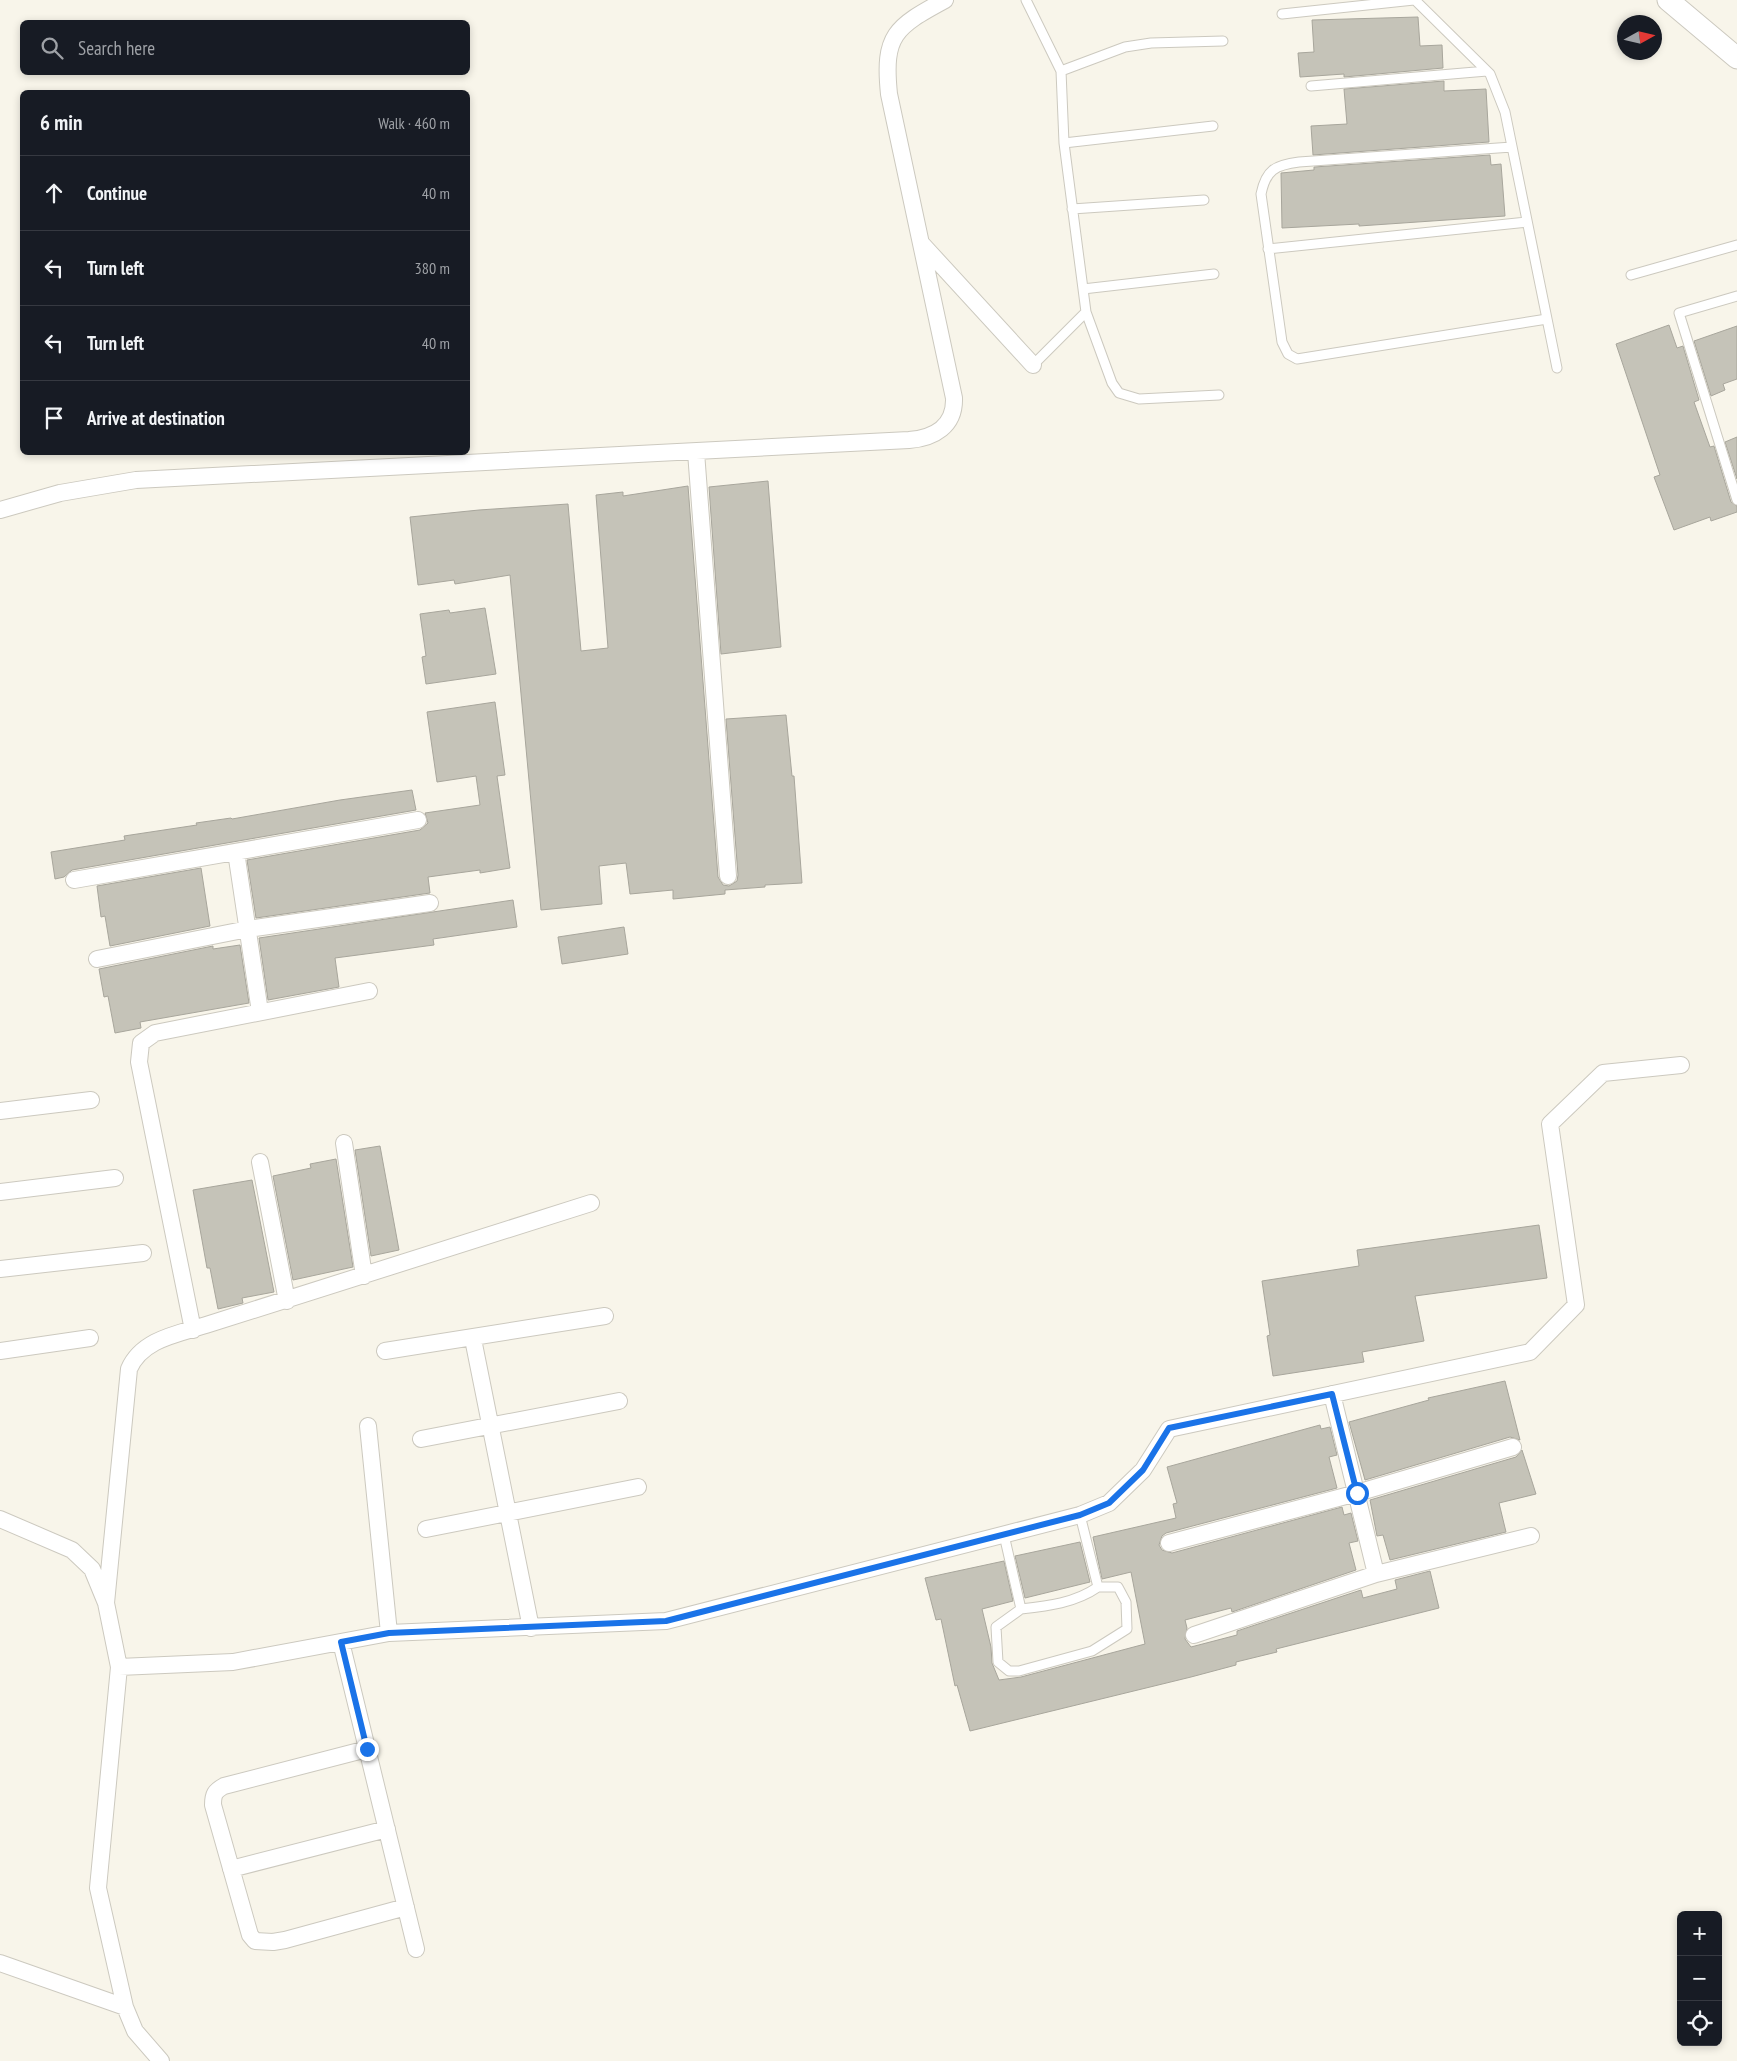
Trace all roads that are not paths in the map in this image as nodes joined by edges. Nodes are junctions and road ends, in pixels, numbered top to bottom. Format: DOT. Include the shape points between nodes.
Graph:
graph roads {
  1 [pos="945,0"];
  2 [pos="1026,0"];
  3 [pos="1415,0"];
  4 [pos="1668,0"];
  5 [pos="1282,14"];
  6 [pos="1224,41"];
  7 [pos="1737,58"];
  8 [pos="1061,71"];
  9 [pos="1487,71"];
  10 [pos="1311,86"];
  11 [pos="1213,126"];
  12 [pos="1064,142"];
  13 [pos="1512,148"];
  14 [pos="1204,200"];
  15 [pos="1072,209"];
  16 [pos="1527,222"];
  17 [pos="920,242"];
  18 [pos="1737,245"];
  19 [pos="1268,249"];
  20 [pos="1214,274"];
  21 [pos="1631,275"];
  22 [pos="1083,289"];
  23 [pos="1737,296"];
  24 [pos="1086,312"];
  25 [pos="1547,319"];
  26 [pos="1032,365"];
  27 [pos="1557,368"];
  28 [pos="1219,395"];
  29 [pos="696,452"];
  30 [pos="1737,500"];
  31 [pos="0,510"];
  32 [pos="418,820"];
  33 [pos="236,852"];
  34 [pos="728,876"];
  35 [pos="74,880"];
  36 [pos="430,903"];
  37 [pos="248,929"];
  38 [pos="97,959"];
  39 [pos="368,991"];
  40 [pos="260,1012"];
  41 [pos="1681,1065"];
  42 [pos="91,1100"];
  43 [pos="0,1111"];
  44 [pos="344,1143"];
  45 [pos="260,1162"];
  46 [pos="115,1178"];
  47 [pos="0,1192"];
  48 [pos="591,1203"];
  49 [pos="143,1253"];
  50 [pos="0,1269"];
  51 [pos="364,1276"];
  52 [pos="287,1301"];
  53 [pos="605,1316"];
  54 [pos="193,1330"];
  55 [pos="90,1338"];
  56 [pos="473,1338"];
  57 [pos="0,1351"];
  58 [pos="385,1351"];
  59 [pos="1332,1394"];
  60 [pos="619,1401"];
  61 [pos="491,1425"];
  62 [pos="368,1426"];
  63 [pos="421,1439"];
  64 [pos="1513,1447"];
  65 [pos="638,1487"];
  66 [pos="1357,1493"];
  67 [pos="508,1512"];
  68 [pos="1080,1515"];
  69 [pos="0,1519"];
  70 [pos="426,1529"];
  71 [pos="1004,1535"];
  72 [pos="1531,1536"];
  73 [pos="1169,1543"];
  74 [pos="1376,1574"];
  75 [pos="1098,1587"];
  76 [pos="106,1603"];
  77 [pos="1021,1609"];
  78 [pos="531,1628"];
  79 [pos="389,1633"];
  80 [pos="1194,1635"];
  81 [pos="341,1642"];
  82 [pos="119,1668"];
  83 [pos="367,1749"];
  84 [pos="387,1829"];
  85 [pos="232,1869"];
  86 [pos="406,1907"];
  87 [pos="416,1949"];
  88 [pos="0,1963"];
  89 [pos="125,2007"];
  90 [pos="162,2061"];
  1 -- 17 [label="street" via="918,14 902,27 890,44 887,72"];
  2 -- 8 [label="lane"];
  3 -- 5 [label="lane"];
  3 -- 9 [label="lane"];
  4 -- 7 [label="street"];
  6 -- 8 [label="lane" via="1125,47"];
  8 -- 12 [label="lane"];
  9 -- 10 [label="lane"];
  9 -- 13 [label="lane" via="1505,112"];
  11 -- 12 [label="lane"];
  12 -- 15 [label="lane"];
  13 -- 16 [label="lane"];
  13 -- 19 [label="lane" via="1299,162 1276,167 1268,174 1261,194"];
  14 -- 15 [label="lane"];
  15 -- 22 [label="lane"];
  16 -- 19 [label="lane"];
  16 -- 25 [label="lane"];
  17 -- 26 [label="street"];
  17 -- 29 [label="street" via="954,398 950,421 923,439"];
  18 -- 21 [label="lane"];
  19 -- 25 [label="lane" via="1282,342 1288,354 1297,359"];
  20 -- 22 [label="lane"];
  22 -- 24 [label="lane"];
  23 -- 30 [label="lane" via="1679,313"];
  24 -- 26 [label="lane"];
  24 -- 28 [label="lane" via="1112,384 1120,393 1139,398"];
  25 -- 27 [label="lane"];
  29 -- 31 [label="street" via="136,480 60,493"];
  29 -- 34 [label="street"];
  32 -- 33 [label="street"];
  33 -- 35 [label="street"];
  33 -- 37 [label="street"];
  36 -- 37 [label="street"];
  37 -- 38 [label="street"];
  37 -- 40 [label="street"];
  39 -- 40 [label="street"];
  40 -- 54 [label="street" via="155,1033 140,1043 139,1062"];
  41 -- 59 [label="street" via="1604,1073 1550,1124 1576,1305 1530,1352"];
  42 -- 43 [label="street"];
  44 -- 51 [label="street"];
  45 -- 52 [label="street"];
  46 -- 47 [label="street"];
  48 -- 51 [label="street"];
  49 -- 50 [label="street"];
  51 -- 52 [label="street"];
  52 -- 54 [label="street"];
  53 -- 56 [label="street"];
  54 -- 76 [label="street" via="150,1344 141,1350 129,1369"];
  55 -- 57 [label="street"];
  56 -- 58 [label="street"];
  56 -- 61 [label="street"];
  59 -- 66 [label="street"];
  59 -- 68 [label="street" via="1169,1428 1143,1470 1109,1503"];
  60 -- 61 [label="street"];
  61 -- 63 [label="street"];
  61 -- 67 [label="street"];
  62 -- 79 [label="street"];
  64 -- 66 [label="street"];
  65 -- 67 [label="street"];
  66 -- 73 [label="street"];
  66 -- 74 [label="street"];
  67 -- 70 [label="street"];
  67 -- 78 [label="street"];
  68 -- 71 [label="street"];
  68 -- 75 [label="lane"];
  69 -- 76 [label="street" via="72,1550 92,1569"];
  71 -- 77 [label="lane"];
  71 -- 78 [label="street" via="666,1621"];
  72 -- 74 [label="street"];
  74 -- 80 [label="street"];
  75 -- 77 [label="lane" via="1083,1597"];
  75 -- 77 [label="lane" via="1118,1587 1126,1602 1127,1629 1092,1651 1019,1671 1008,1671 998,1662 996,1627"];
  76 -- 82 [label="street"];
  78 -- 79 [label="street"];
  79 -- 81 [label="street"];
  81 -- 82 [label="street" via="232,1662"];
  81 -- 83 [label="street"];
  82 -- 89 [label="street" via="98,1888"];
  83 -- 84 [label="street"];
  83 -- 85 [label="street" via="216,1790 213,1805"];
  84 -- 85 [label="street"];
  84 -- 86 [label="street"];
  85 -- 86 [label="street" via="250,1935 255,1941 286,1940"];
  86 -- 87 [label="street"];
  88 -- 89 [label="street"];
  89 -- 90 [label="street" via="135,2031"];
}
